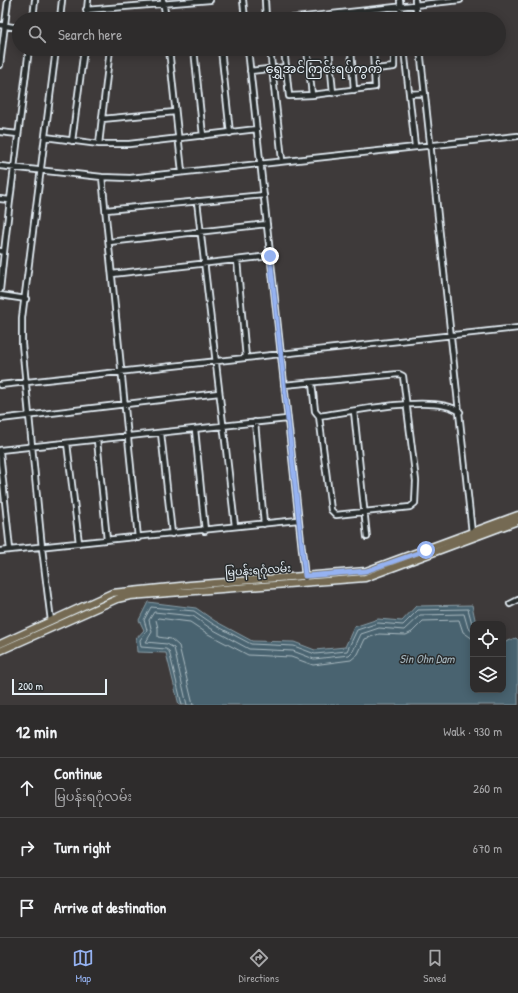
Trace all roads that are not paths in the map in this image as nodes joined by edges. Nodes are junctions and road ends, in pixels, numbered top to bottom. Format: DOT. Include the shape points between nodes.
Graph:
graph roads {
  1 [pos="8,0"];
  2 [pos="35,0"];
  3 [pos="62,0"];
  4 [pos="88,0"];
  5 [pos="210,0"];
  6 [pos="243,0"];
  7 [pos="264,0"];
  8 [pos="400,0"];
  9 [pos="460,0"];
  10 [pos="163,2"];
  11 [pos="415,3"];
  12 [pos="400,6"];
  13 [pos="86,10"];
  14 [pos="34,12"];
  15 [pos="61,12"];
  16 [pos="165,12"];
  17 [pos="244,12"];
  18 [pos="265,12"];
  19 [pos="347,12"];
  20 [pos="400,12"];
  21 [pos="2,25"];
  22 [pos="12,27"];
  23 [pos="1,52"];
  24 [pos="28,56"];
  25 [pos="55,56"];
  26 [pos="83,56"];
  27 [pos="109,56"];
  28 [pos="170,56"];
  29 [pos="195,56"];
  30 [pos="222,56"];
  31 [pos="249,56"];
  32 [pos="271,56"];
  33 [pos="285,56"];
  34 [pos="308,56"];
  35 [pos="330,56"];
  36 [pos="352,56"];
  37 [pos="374,56"];
  38 [pos="394,56"];
  39 [pos="405,56"];
  40 [pos="421,56"];
  41 [pos="0,65"];
  42 [pos="286,67"];
  43 [pos="272,68"];
  44 [pos="375,69"];
  45 [pos="250,71"];
  46 [pos="354,90"];
  47 [pos="333,93"];
  48 [pos="425,93"];
  49 [pos="409,94"];
  50 [pos="312,95"];
  51 [pos="175,112"];
  52 [pos="102,120"];
  53 [pos="257,129"];
  54 [pos="0,132"];
  55 [pos="230,133"];
  56 [pos="18,134"];
  57 [pos="203,136"];
  58 [pos="518,136"];
  59 [pos="45,137"];
  60 [pos="178,139"];
  61 [pos="72,141"];
  62 [pos="99,144"];
  63 [pos="430,145"];
  64 [pos="415,146"];
  65 [pos="282,160"];
  66 [pos="260,163"];
  67 [pos="0,166"];
  68 [pos="14,168"];
  69 [pos="41,171"];
  70 [pos="182,172"];
  71 [pos="102,178"];
  72 [pos="264,195"];
  73 [pos="0,199"];
  74 [pos="10,200"];
  75 [pos="197,201"];
  76 [pos="106,210"];
  77 [pos="267,224"];
  78 [pos="0,226"];
  79 [pos="6,227"];
  80 [pos="202,231"];
  81 [pos="109,242"];
  82 [pos="2,251"];
  83 [pos="270,256"];
  84 [pos="237,260"];
  85 [pos="205,263"];
  86 [pos="112,274"];
  87 [pos="0,290"];
  88 [pos="0,295"];
  89 [pos="26,299"];
  90 [pos="518,328"];
  91 [pos="450,336"];
  92 [pos="281,354"];
  93 [pos="246,358"];
  94 [pos="215,361"];
  95 [pos="121,371"];
  96 [pos="24,382"];
  97 [pos="312,383"];
  98 [pos="0,385"];
  99 [pos="284,385"];
  100 [pos="219,393"];
  101 [pos="124,404"];
  102 [pos="408,404"];
  103 [pos="354,411"];
  104 [pos="460,412"];
  105 [pos="29,415"];
  106 [pos="319,416"];
  107 [pos="0,419"];
  108 [pos="287,419"];
  109 [pos="255,422"];
  110 [pos="223,426"];
  111 [pos="195,429"];
  112 [pos="160,433"];
  113 [pos="127,437"];
  114 [pos="97,440"];
  115 [pos="67,443"];
  116 [pos="32,447"];
  117 [pos="0,451"];
  118 [pos="365,514"];
  119 [pos="518,515"];
  120 [pos="298,520"];
  121 [pos="518,522"];
  122 [pos="264,524"];
  123 [pos="235,526"];
  124 [pos="205,531"];
  125 [pos="471,532"];
  126 [pos="172,534"];
  127 [pos="367,537"];
  128 [pos="138,538"];
  129 [pos="474,539"];
  130 [pos="107,540"];
  131 [pos="79,543"];
  132 [pos="42,548"];
  133 [pos="10,550"];
  134 [pos="0,551"];
  135 [pos="305,580"];
  136 [pos="518,600"];
  137 [pos="510,604"];
  138 [pos="51,620"];
  139 [pos="0,644"];
  140 [pos="0,651"];
  1 -- 21 [label="street"];
  2 -- 14 [label="street"];
  3 -- 15 [label="street"];
  4 -- 13 [label="street"];
  5 -- 10 [label="street"];
  6 -- 17 [label="street"];
  7 -- 18 [label="street"];
  8 -- 12 [label="street"];
  9 -- 11 [label="street"];
  10 -- 13 [label="street"];
  10 -- 16 [label="street"];
  11 -- 12 [label="street"];
  12 -- 19 [label="street"];
  12 -- 20 [label="street"];
  21 -- 22 [label="street"];
  21 -- 23 [label="street"];
  23 -- 41 [label="street"];
  24 -- 56 [label="street"];
  25 -- 59 [label="street"];
  26 -- 61 [label="street"];
  27 -- 52 [label="street"];
  28 -- 51 [label="street"];
  29 -- 57 [label="street"];
  30 -- 55 [label="street"];
  31 -- 45 [label="street"];
  32 -- 43 [label="street"];
  33 -- 42 [label="street"];
  34 -- 50 [label="street"];
  35 -- 47 [label="street"];
  36 -- 46 [label="street"];
  37 -- 44 [label="street"];
  38 -- 44 [label="street" via="394,67"];
  39 -- 49 [label="street"];
  40 -- 48 [label="street"];
  42 -- 43 [label="street"];
  42 -- 50 [label="street" via="289,96"];
  43 -- 45 [label="street"];
  43 -- 65 [label="street"];
  44 -- 46 [label="street" via="375,87"];
  45 -- 53 [label="street"];
  46 -- 47 [label="street"];
  47 -- 50 [label="street"];
  48 -- 49 [label="street"];
  48 -- 63 [label="street"];
  49 -- 64 [label="street"];
  51 -- 52 [label="street"];
  51 -- 60 [label="street"];
  52 -- 62 [label="street"];
  53 -- 55 [label="street"];
  53 -- 66 [label="street"];
  54 -- 56 [label="street"];
  55 -- 57 [label="street"];
  56 -- 68 [label="street"];
  57 -- 60 [label="street"];
  58 -- 63 [label="street"];
  59 -- 61 [label="street"];
  59 -- 69 [label="street"];
  60 -- 62 [label="street"];
  60 -- 70 [label="street"];
  61 -- 62 [label="street"];
  63 -- 64 [label="street"];
  63 -- 91 [label="street"];
  64 -- 65 [label="street"];
  65 -- 66 [label="street"];
  66 -- 70 [label="street"];
  66 -- 72 [label="street"];
  67 -- 68 [label="street"];
  68 -- 69 [label="street"];
  68 -- 74 [label="street"];
  69 -- 71 [label="street"];
  69 -- 89 [label="street"];
  70 -- 71 [label="street" via="130,178"];
  71 -- 76 [label="street"];
  72 -- 75 [label="street"];
  72 -- 77 [label="street"];
  73 -- 74 [label="street"];
  74 -- 79 [label="street"];
  75 -- 76 [label="street"];
  75 -- 80 [label="street"];
  76 -- 81 [label="street"];
  77 -- 80 [label="street"];
  77 -- 83 [label="street"];
  78 -- 79 [label="street"];
  79 -- 82 [label="street"];
  80 -- 81 [label="street"];
  80 -- 85 [label="street"];
  81 -- 86 [label="street"];
  82 -- 87 [label="street"];
  83 -- 84 [label="street"];
  83 -- 92 [label="street"];
  84 -- 85 [label="street"];
  84 -- 93 [label="street"];
  85 -- 86 [label="street"];
  85 -- 94 [label="street"];
  86 -- 95 [label="street"];
  88 -- 89 [label="street"];
  89 -- 96 [label="street" via="22,318"];
  90 -- 91 [label="street"];
  91 -- 92 [label="street"];
  91 -- 104 [label="street"];
  92 -- 93 [label="street"];
  92 -- 99 [label="street"];
  93 -- 94 [label="street"];
  94 -- 95 [label="street"];
  94 -- 100 [label="street"];
  95 -- 96 [label="street"];
  95 -- 101 [label="street"];
  96 -- 98 [label="street"];
  96 -- 105 [label="street"];
  97 -- 99 [label="street"];
  97 -- 102 [label="street" via="400,374 404,378"];
  97 -- 106 [label="street" via="315,411"];
  99 -- 108 [label="street"];
  100 -- 101 [label="street"];
  100 -- 110 [label="street"];
  101 -- 105 [label="street"];
  101 -- 113 [label="street"];
  102 -- 103 [label="street"];
  102 -- 104 [label="street" via="437,404"];
  102 -- 118 [label="street" via="416,481 415,503 410,507"];
  103 -- 106 [label="street"];
  103 -- 118 [label="street"];
  104 -- 125 [label="street"];
  105 -- 107 [label="street"];
  105 -- 116 [label="street"];
  106 -- 118 [label="street" via="332,513 336,516"];
  108 -- 109 [label="street"];
  108 -- 120 [label="street"];
  109 -- 110 [label="street"];
  109 -- 122 [label="street"];
  110 -- 111 [label="street"];
  110 -- 123 [label="street"];
  111 -- 112 [label="street"];
  111 -- 124 [label="street"];
  112 -- 113 [label="street"];
  112 -- 126 [label="street"];
  113 -- 114 [label="street"];
  113 -- 128 [label="street"];
  114 -- 115 [label="street"];
  114 -- 130 [label="street"];
  115 -- 116 [label="street"];
  115 -- 131 [label="street"];
  116 -- 117 [label="street"];
  116 -- 132 [label="street"];
  117 -- 133 [label="street"];
  118 -- 127 [label="street"];
  119 -- 125 [label="main road, မြပန်းရဂုံလမ်း"];
  120 -- 122 [label="street"];
  120 -- 135 [label="street"];
  121 -- 129 [label="main road, မြပန်းရဂုံလမ်း"];
  122 -- 123 [label="street"];
  123 -- 124 [label="street"];
  124 -- 126 [label="street"];
  125 -- 129 [label="street"];
  125 -- 135 [label="main road, မြပန်းရဂုံလမ်း" via="372,570"];
  126 -- 128 [label="street"];
  128 -- 130 [label="street"];
  129 -- 135 [label="main road, မြပန်းရဂုံလမ်း" via="371,576"];
  130 -- 131 [label="street"];
  131 -- 132 [label="street"];
  132 -- 133 [label="street"];
  132 -- 138 [label="street"];
  133 -- 134 [label="street"];
  135 -- 138 [label="main road, မြပန်းရဂုံလမ်း" via="121,591 102,596"];
  135 -- 140 [label="main road, မြပန်းရဂုံလမ်း" via="117,599"];
  136 -- 137 [label="street"];
  138 -- 139 [label="main road, မြပန်းရဂုံလမ်း"];
}
